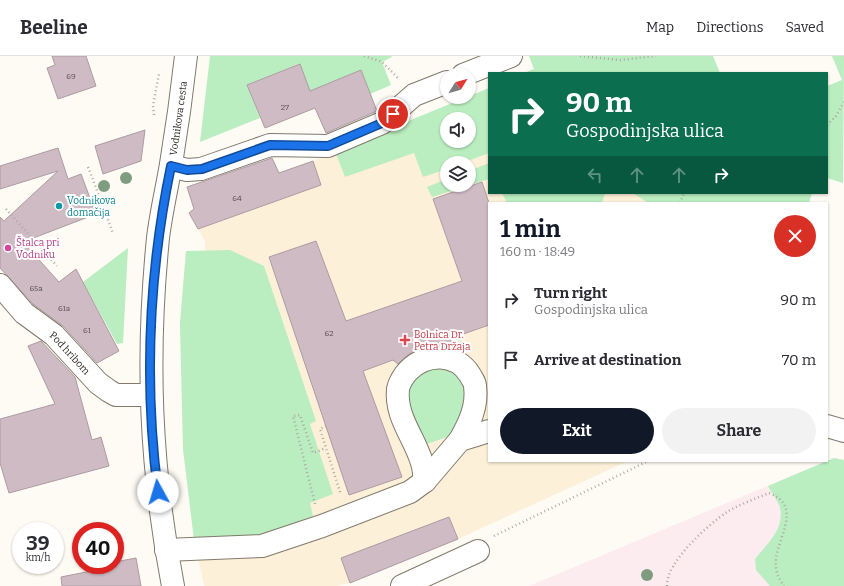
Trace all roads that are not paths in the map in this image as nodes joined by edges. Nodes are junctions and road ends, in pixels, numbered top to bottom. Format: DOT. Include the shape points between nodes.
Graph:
graph roads {
  1 [pos="186,56"];
  2 [pos="511,56"];
  3 [pos="476,70"];
  4 [pos="440,85"];
  5 [pos="171,166"];
  6 [pos="0,285"];
  7 [pos="150,395"];
  8 [pos="828,426"];
  9 [pos="488,431"];
  10 [pos="844,431"];
  11 [pos="460,440"];
  12 [pos="425,481"];
  13 [pos="166,550"];
  14 [pos="478,551"];
  15 [pos="173,586"];
  16 [pos="402,586"];
  1 -- 5 [label="street, Vodnikova cesta"];
  2 -- 3 [label="street"];
  4 -- 5 [label="street" via="414,95 382,123 328,146 270,145 202,169 187,170"];
  5 -- 7 [label="street, Vodnikova cesta" via="158,236 150,350"];
  6 -- 7 [label="street, Pod hribom" via="24,313 54,335 98,383 116,395"];
  7 -- 13 [label="street, Vodnikova cesta" via="156,481"];
  8 -- 10 [label="street"];
  9 -- 11 [label="street"];
  11 -- 12 [label="street"];
  11 -- 12 [label="street" via="470,422 476,399 475,384 466,368 454,360 440,357 427,358 416,363 404,375 398,388 400,415 422,463"];
  12 -- 13 [label="street" via="410,492 262,546"];
  13 -- 15 [label="street, Vodnikova cesta"];
  14 -- 16 [label="street"];
}
